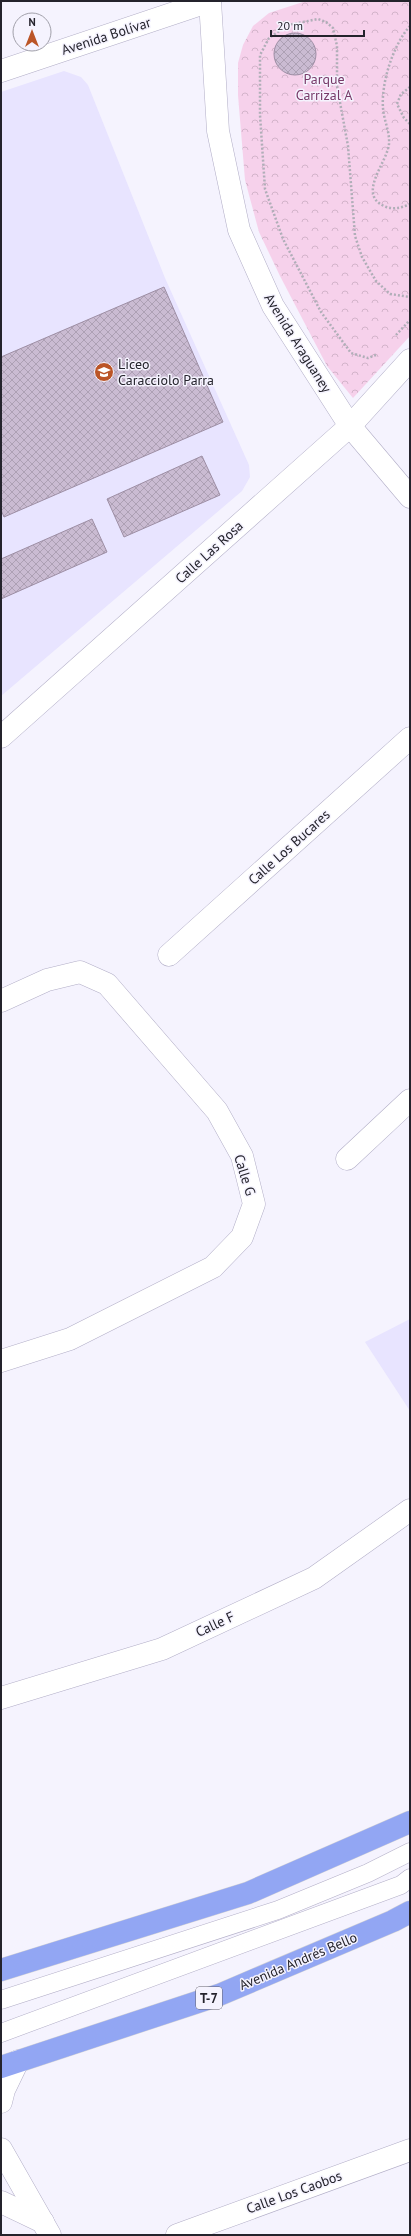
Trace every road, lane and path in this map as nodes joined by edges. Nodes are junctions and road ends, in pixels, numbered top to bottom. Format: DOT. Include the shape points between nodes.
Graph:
graph roads {
  1 [pos="210,1"];
  2 [pos="410,26"];
  3 [pos="1,71"];
  4 [pos="410,88"];
  5 [pos="410,124"];
  6 [pos="410,204"];
  7 [pos="410,297"];
  8 [pos="410,320"];
  9 [pos="392,340"];
  10 [pos="380,353"];
  11 [pos="410,360"];
  12 [pos="350,426"];
  13 [pos="410,497"];
  14 [pos="1,737"];
  15 [pos="410,738"];
  16 [pos="169,955"];
  17 [pos="7,998"];
  18 [pos="410,1100"];
  19 [pos="347,1159"];
  20 [pos="1,1361"];
  21 [pos="410,1510"];
  22 [pos="1,1698"];
  23 [pos="410,1822"];
  24 [pos="410,1852"];
  25 [pos="410,1878"];
  26 [pos="410,1912"];
  27 [pos="1,1970"];
  28 [pos="1,2000"];
  29 [pos="1,2033"];
  30 [pos="10,2064"];
  31 [pos="2,2095"];
  32 [pos="1,2149"];
  33 [pos="410,2150"];
  34 [pos="1,2202"];
  35 [pos="47,2229"];
  36 [pos="177,2235"];
  1 -- 3 [label="street, Avenida Bolívar"];
  1 -- 12 [label="street, Avenida Araguaney" via="218,131 239,230 273,306"];
  2 -- 6 [label="path" via="394,50 386,83 383,108 389,135 388,147 372,184 374,196 381,205 403,208"];
  4 -- 5 [label="path" via="401,94 398,104 404,118"];
  7 -- 10 [label="path" via="390,294 376,281 362,257 355,236 348,146 337,86 337,46 333,28 318,19 288,25 269,38 260,55 263,174 267,194 276,222 297,268 339,339 351,353 358,356 368,358"];
  8 -- 9 [label="path"];
  11 -- 12 [label="street, Calle Las Rosa"];
  12 -- 13 [label="street, Avenida Araguaney"];
  12 -- 14 [label="street, Calle Las Rosa"];
  15 -- 16 [label="street, Calle Los Bucares"];
  17 -- 20 [label="street, Calle G" via="47,980 80,972 107,984 217,1111 242,1156 254,1204 242,1237 213,1267 70,1338"];
  18 -- 19 [label="street"];
  21 -- 22 [label="street, Calle F" via="314,1578 162,1650"];
  23 -- 27 [label="highway" via="248,1893"];
  24 -- 28 [label="lane" via="368,1873 278,1910"];
  25 -- 29 [label="lane" via="401,1885"];
  26 -- 30 [label="highway, Avenida Andrés Bello / T-7" via="219,1995"];
  30 -- 31 [label="street"];
  32 -- 35 [label="street"];
  33 -- 36 [label="street, Calle Los Caobos"];
  34 -- 35 [label="street"];
}
